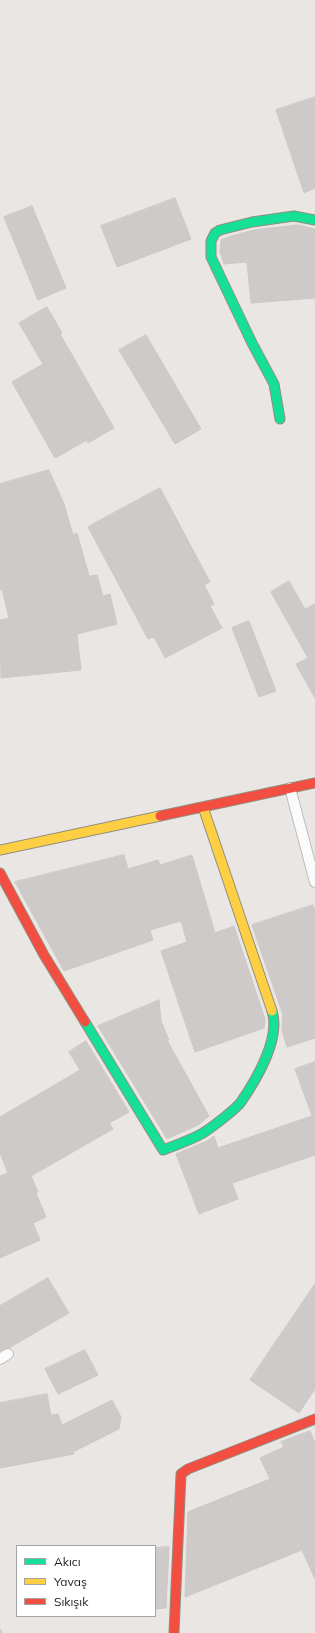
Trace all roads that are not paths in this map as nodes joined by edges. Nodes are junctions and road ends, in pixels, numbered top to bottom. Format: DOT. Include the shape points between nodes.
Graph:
graph roads {
  1 [pos="315,220"];
  2 [pos="280,419"];
  3 [pos="315,783"];
  4 [pos="290,788"];
  5 [pos="203,807"];
  6 [pos="0,850"];
  7 [pos="0,873"];
  8 [pos="315,882"];
  9 [pos="314,1421"];
  10 [pos="174,1633"];
  1 -- 2 [label="street" via="295,216 224,228 214,234 209,245 211,257 274,384"];
  3 -- 4 [label="street"];
  4 -- 5 [label="street"];
  4 -- 8 [label="street"];
  5 -- 6 [label="street"];
  5 -- 7 [label="street" via="274,1018 272,1036 264,1063 240,1103 203,1133 162,1150 44,954"];
  9 -- 10 [label="street" via="188,1469 181,1474"];
}
